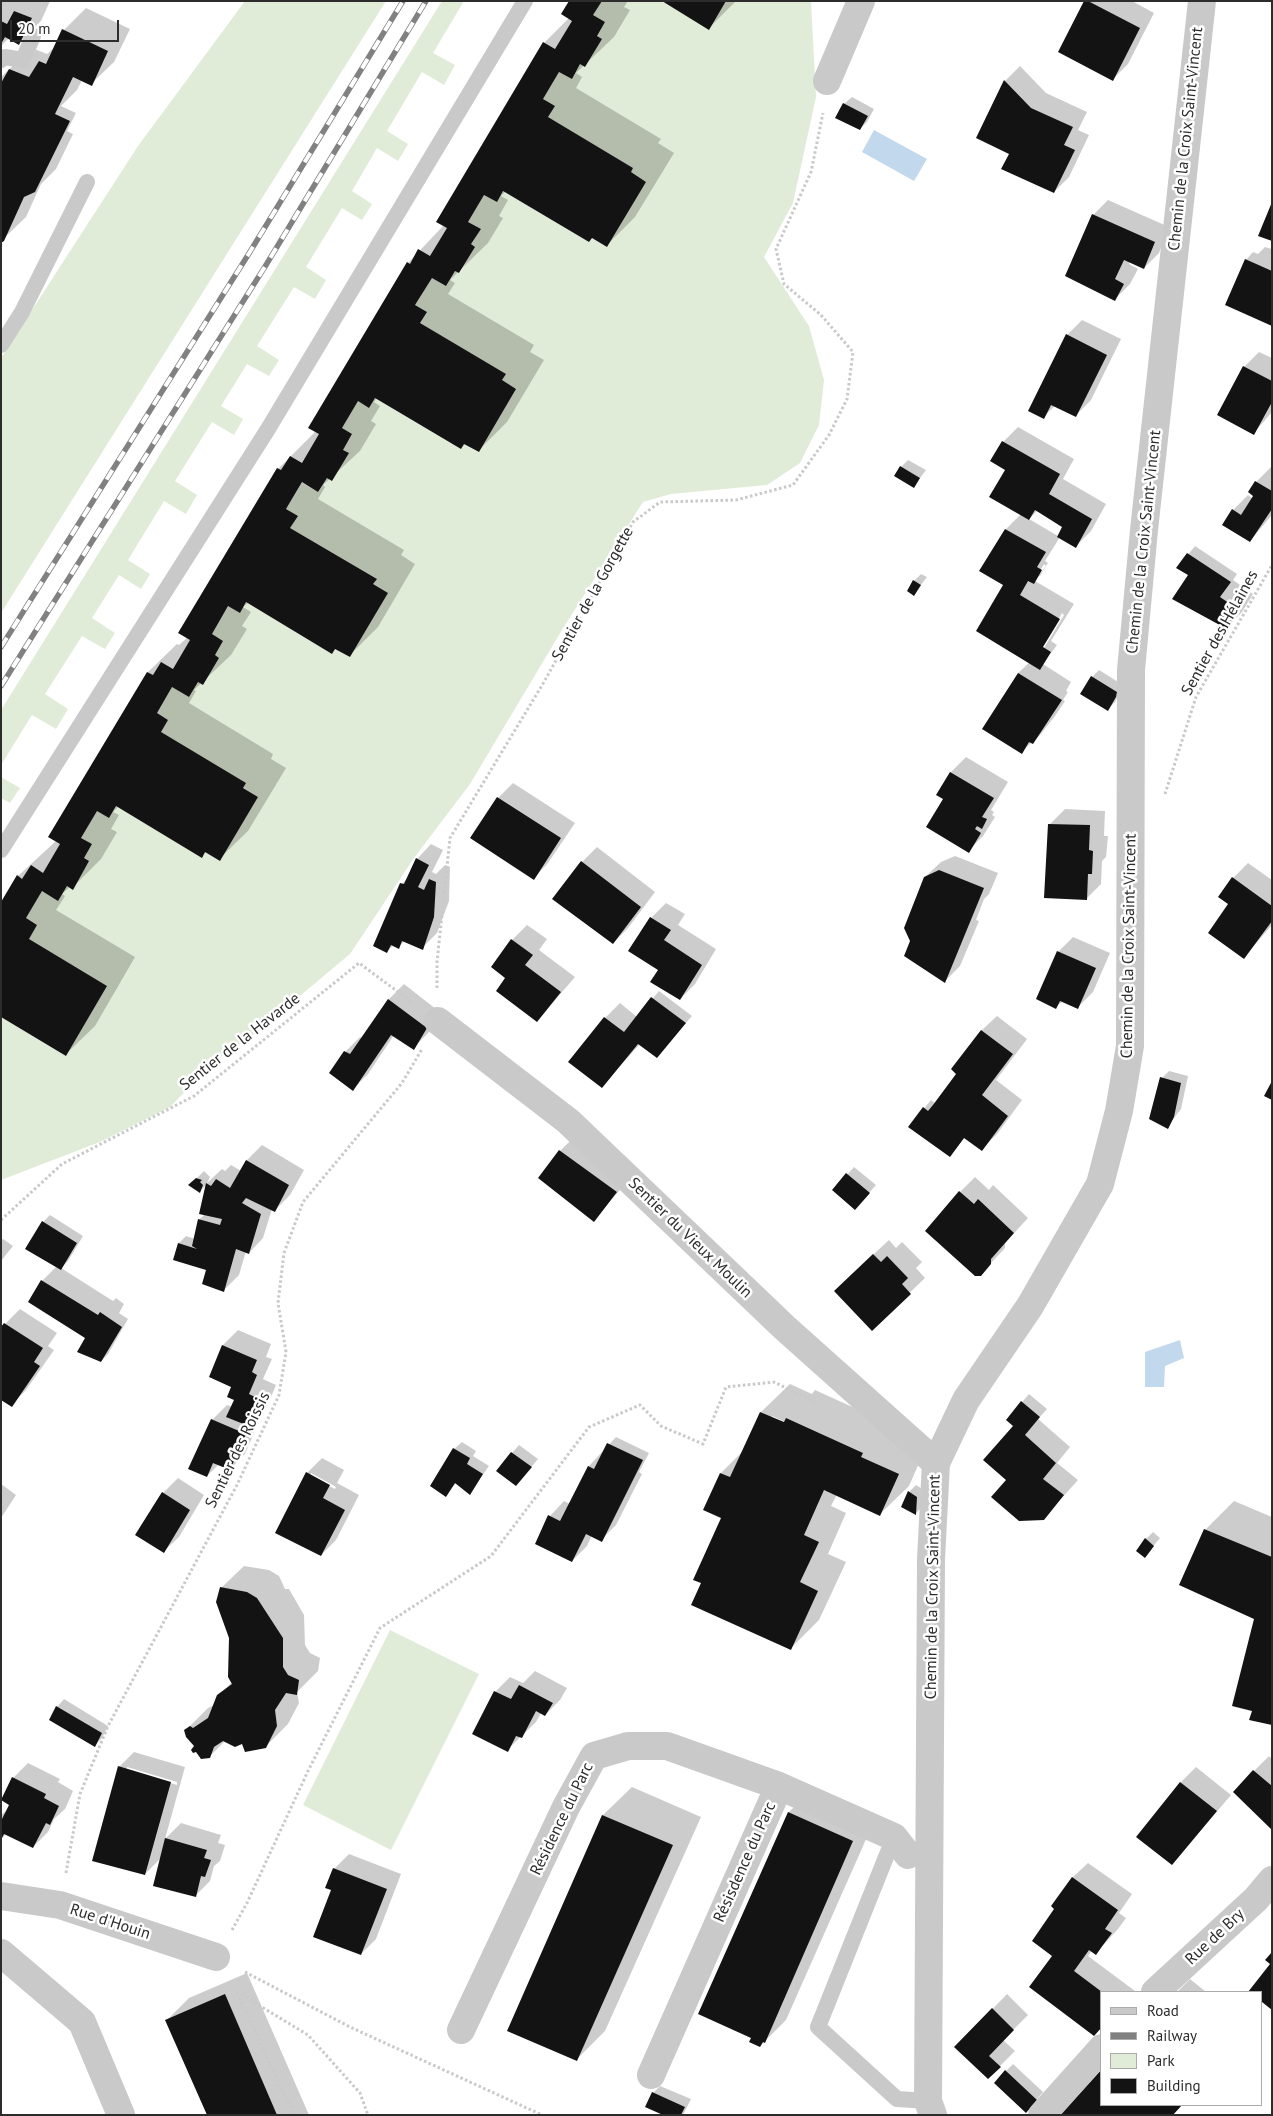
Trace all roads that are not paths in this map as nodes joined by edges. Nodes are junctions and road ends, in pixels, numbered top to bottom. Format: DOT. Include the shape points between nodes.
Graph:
graph roads {
  1 [pos="525,1"];
  2 [pos="861,1"];
  3 [pos="1202,1"];
  4 [pos="33,36"];
  5 [pos="1,60"];
  6 [pos="827,80"];
  7 [pos="87,182"];
  8 [pos="1,345"];
  9 [pos="1,850"];
  10 [pos="438,1021"];
  11 [pos="936,1464"];
  12 [pos="779,1786"];
  13 [pos="910,1851"];
  14 [pos="1272,1880"];
  15 [pos="1,1896"];
  16 [pos="1,1953"];
  17 [pos="216,1957"];
  18 [pos="1156,1991"];
  19 [pos="461,2030"];
  20 [pos="1100,2050"];
  21 [pos="652,2075"];
  22 [pos="930,2108"];
  23 [pos="121,2115"];
  24 [pos="1042,2115"];
  1 -- 9 [label="lane" via="268,429"];
  2 -- 6 [label="street"];
  3 -- 11 [label="street, Chemin de la Croix Saint-Vincent" via="1131,670 1130,1046 1119,1111 1100,1184 1030,1306 966,1400"];
  4 -- 5 [label="lane" via="23,60 5,57"];
  7 -- 8 [label="lane" via="22,312"];
  10 -- 11 [label="street, Sentier du Vieux Moulin" via="568,1121 785,1328"];
  11 -- 13 [label="street, Chemin de la Croix Saint-Vincent"];
  12 -- 13 [label="street, Résisdence du Parc"];
  12 -- 19 [label="street, Résidence du Parc" via="667,1746 628,1746 594,1756 566,1807"];
  12 -- 21 [label="street, Résisdence du Parc"];
  13 -- 22 [label="street, Chemin de la Croix Saint-Vincent"];
  13 -- 22 [label="lane" via="818,2027 897,2099"];
  14 -- 18 [label="street, Rue de Bry" via="1256,1899"];
  15 -- 17 [label="street, Rue d'Houin" via="60,1906"];
  16 -- 23 [label="street" via="82,2022"];
  20 -- 24 [label="street"];
}
